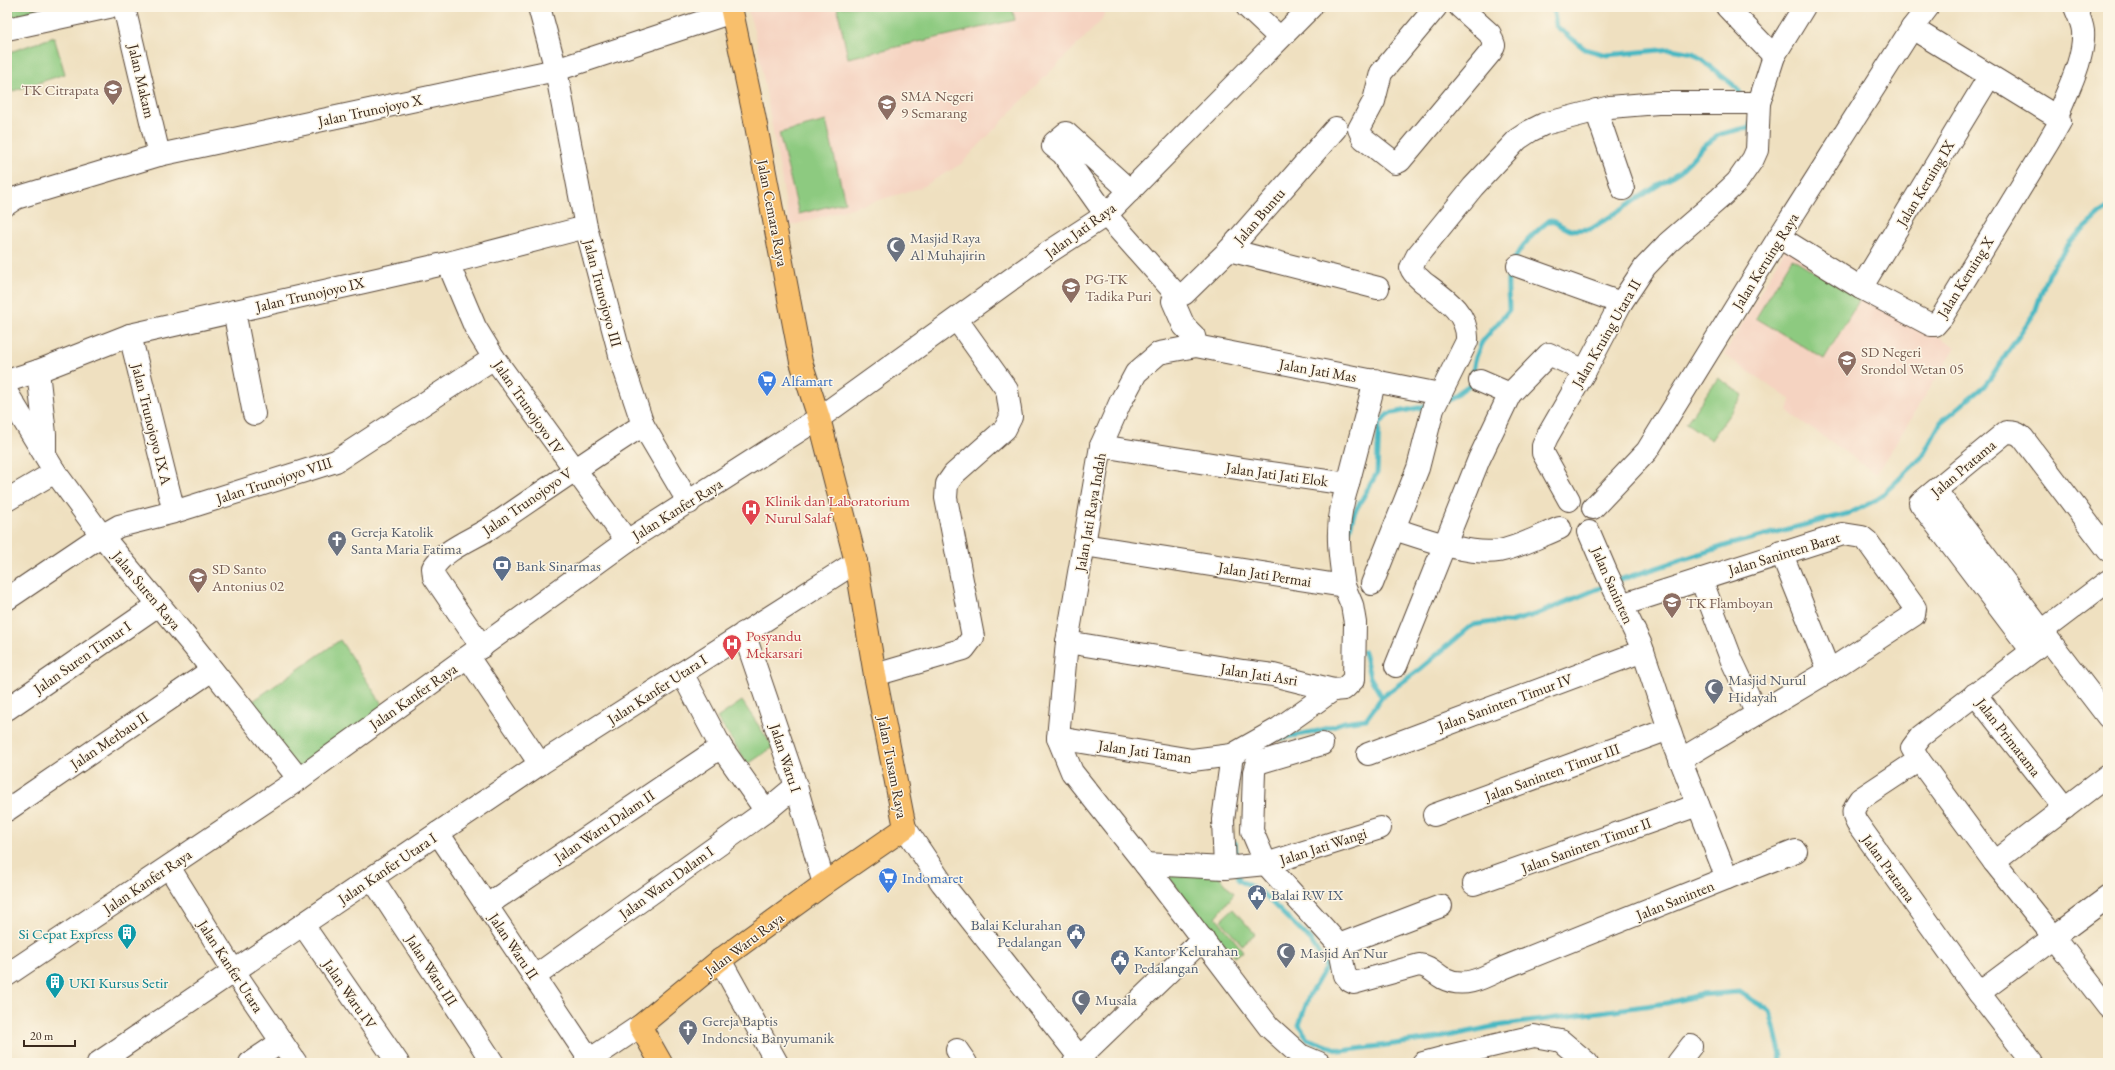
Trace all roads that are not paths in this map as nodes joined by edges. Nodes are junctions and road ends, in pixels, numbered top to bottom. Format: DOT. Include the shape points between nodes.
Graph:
graph roads {
  1 [pos="109,7"];
  2 [pos="124,7"];
  3 [pos="538,7"];
  4 [pos="1247,7"];
  5 [pos="1311,7"];
  6 [pos="1436,7"];
  7 [pos="1727,7"];
  8 [pos="1804,7"];
  9 [pos="1928,7"];
  10 [pos="2075,7"];
  11 [pos="732,10"];
  12 [pos="1471,10"];
  13 [pos="1912,28"];
  14 [pos="7,29"];
  15 [pos="1280,38"];
  16 [pos="1774,56"];
  17 [pos="556,70"];
  18 [pos="1990,77"];
  19 [pos="1752,104"];
  20 [pos="1596,110"];
  21 [pos="2057,116"];
  22 [pos="1336,128"];
  23 [pos="159,156"];
  24 [pos="1130,190"];
  25 [pos="1623,190"];
  26 [pos="7,204"];
  27 [pos="1106,214"];
  28 [pos="586,227"];
  29 [pos="1779,238"];
  30 [pos="1229,250"];
  31 [pos="448,263"];
  32 [pos="1518,266"];
  33 [pos="1378,288"];
  34 [pos="1861,288"];
  35 [pos="1180,294"];
  36 [pos="1621,303"];
  37 [pos="234,311"];
  38 [pos="957,320"];
  39 [pos="130,335"];
  40 [pos="1195,341"];
  41 [pos="494,358"];
  42 [pos="38,371"];
  43 [pos="1585,371"];
  44 [pos="1375,380"];
  45 [pos="7,381"];
  46 [pos="1480,381"];
  47 [pos="7,393"];
  48 [pos="1510,394"];
  49 [pos="1437,400"];
  50 [pos="254,414"];
  51 [pos="819,418"];
  52 [pos="643,425"];
  53 [pos="1101,446"];
  54 [pos="50,463"];
  55 [pos="573,469"];
  56 [pos="1348,484"];
  57 [pos="7,500"];
  58 [pos="1581,502"];
  59 [pos="689,503"];
  60 [pos="174,512"];
  61 [pos="1559,525"];
  62 [pos="1394,529"];
  63 [pos="1586,534"];
  64 [pos="102,536"];
  65 [pos="627,541"];
  66 [pos="1084,544"];
  67 [pos="1445,545"];
  68 [pos="2108,550"];
  69 [pos="1781,552"];
  70 [pos="856,562"];
  71 [pos="1701,578"];
  72 [pos="2108,581"];
  73 [pos="1372,584"];
  74 [pos="1344,586"];
  75 [pos="7,599"];
  76 [pos="1619,601"];
  77 [pos="158,604"];
  78 [pos="744,633"];
  79 [pos="2041,640"];
  80 [pos="1067,642"];
  81 [pos="1643,651"];
  82 [pos="475,652"];
  83 [pos="1396,666"];
  84 [pos="212,670"];
  85 [pos="1829,671"];
  86 [pos="682,673"];
  87 [pos="875,675"];
  88 [pos="1333,690"];
  89 [pos="1975,694"];
  90 [pos="7,709"];
  91 [pos="1757,714"];
  92 [pos="2108,717"];
  93 [pos="1669,729"];
  94 [pos="1058,738"];
  95 [pos="1322,744"];
  96 [pos="721,747"];
  97 [pos="1368,754"];
  98 [pos="1232,755"];
  99 [pos="1680,760"];
  100 [pos="1919,760"];
  101 [pos="540,764"];
  102 [pos="2108,776"];
  103 [pos="299,778"];
  104 [pos="796,786"];
  105 [pos="1698,805"];
  106 [pos="2065,808"];
  107 [pos="7,810"];
  108 [pos="766,811"];
  109 [pos="1434,815"];
  110 [pos="905,828"];
  111 [pos="1380,828"];
  112 [pos="438,833"];
  113 [pos="1796,851"];
  114 [pos="1994,862"];
  115 [pos="1145,864"];
  116 [pos="1262,864"];
  117 [pos="169,867"];
  118 [pos="1227,868"];
  119 [pos="372,878"];
  120 [pos="1727,878"];
  121 [pos="824,884"];
  122 [pos="1474,884"];
  123 [pos="2108,897"];
  124 [pos="487,905"];
  125 [pos="1441,906"];
  126 [pos="303,925"];
  127 [pos="2054,937"];
  128 [pos="1203,939"];
  129 [pos="1339,945"];
  130 [pos="720,960"];
  131 [pos="233,970"];
  132 [pos="7,975"];
  133 [pos="534,977"];
  134 [pos="1979,993"];
  135 [pos="2108,1007"];
  136 [pos="640,1026"];
  137 [pos="281,1042"];
  138 [pos="1310,1059"];
  139 [pos="1449,1060"];
  140 [pos="588,1061"];
  141 [pos="1079,1061"];
  142 [pos="98,1063"];
  143 [pos="250,1063"];
  144 [pos="296,1063"];
  145 [pos="398,1063"];
  146 [pos="493,1063"];
  147 [pos="661,1063"];
  148 [pos="777,1063"];
  149 [pos="1423,1063"];
  150 [pos="1587,1063"];
  151 [pos="2033,1063"];
  1 -- 14 [label="street"];
  2 -- 23 [label="street, Jalan Makam"];
  3 -- 17 [label="street, Jalan Trunojoyo III"];
  4 -- 15 [label="street"];
  5 -- 15 [label="street, Jalan Jati Raya"];
  6 -- 12 [label="street" via="1381,73 1374,101 1359,129 1363,138 1395,164 1491,52 1493,40"];
  7 -- 16 [label="street"];
  8 -- 16 [label="street, Jalan Kruing Utara II"];
  9 -- 13 [label="street, Jalan Keruing Raya"];
  10 -- 21 [label="street" via="2083,30 2082,47"];
  11 -- 17 [label="street, Jalan Trunojoyo X"];
  11 -- 51 [label="main road, Jalan Cemara Raya" via="801,362"];
  13 -- 18 [label="street"];
  13 -- 29 [label="street, Jalan Keruing Raya"];
  15 -- 24 [label="street, Jalan Jati Raya"];
  16 -- 19 [label="street, Jalan Kruing Utara II"];
  17 -- 23 [label="street, Jalan Trunojoyo X"];
  17 -- 28 [label="street, Jalan Trunojoyo III"];
  18 -- 21 [label="street"];
  18 -- 34 [label="street, Jalan Keruing IX"];
  19 -- 20 [label="street" via="1658,102"];
  19 -- 36 [label="street, Jalan Kruing Utara II" via="1757,150 1747,169 1720,198 1658,253 1645,267"];
  20 -- 25 [label="street"];
  20 -- 49 [label="street" via="1544,124 1518,139 1473,187 1412,265 1412,271 1420,280 1460,314 1466,329 1464,347"];
  21 -- 34 [label="street, Jalan Keruing X" via="2060,122 2049,141 1937,323 1931,325"];
  22 -- 30 [label="street, Jalan Buntu"];
  23 -- 26 [label="street, Jalan Trunojoyo X" via="16,198"];
  24 -- 27 [label="street, Jalan Jati Raya"];
  24 -- 27 [label="street" via="1066,133 1054,143"];
  27 -- 35 [label="street"];
  27 -- 38 [label="street, Jalan Jati Raya" via="1046,254"];
  28 -- 31 [label="street, Jalan Trunojoyo IX"];
  28 -- 52 [label="street, Jalan Trunojoyo III" via="621,359"];
  29 -- 34 [label="street, Jalan Keruing X"];
  29 -- 58 [label="street, Jalan Keruing Raya" via="1647,452 1613,487"];
  30 -- 33 [label="street"];
  30 -- 35 [label="street, Jalan Buntu"];
  31 -- 37 [label="street, Jalan Trunojoyo IX"];
  31 -- 41 [label="street, Jalan Trunojoyo IV" via="475,327"];
  32 -- 36 [label="street"];
  35 -- 40 [label="street" via="1173,301 1184,326"];
  36 -- 43 [label="street, Jalan Kruing Utara II"];
  37 -- 39 [label="street, Jalan Trunojoyo IX"];
  37 -- 50 [label="street"];
  38 -- 51 [label="street, Jalan Jati Raya"];
  38 -- 87 [label="street" via="1006,390 1011,416 1005,429 954,474 947,484 946,498 973,637 964,649"];
  39 -- 42 [label="street, Jalan Trunojoyo IX"];
  39 -- 60 [label="street, Jalan Trunojoyo IX A"];
  40 -- 44 [label="street, Jalan Jati Mas" via="1263,361"];
  40 -- 53 [label="street, Jalan Jati Raya Indah" via="1159,353 1136,373"];
  41 -- 55 [label="street, Jalan Trunojoyo IV"];
  41 -- 60 [label="street, Jalan Trunojoyo VIII" via="336,461"];
  42 -- 45 [label="street, Jalan Trunojoyo IX"];
  42 -- 54 [label="street"];
  43 -- 48 [label="street" via="1549,354"];
  43 -- 58 [label="street, Jalan Kruing Utara II" via="1544,443 1543,453 1556,477"];
  44 -- 49 [label="street, Jalan Jati Mas"];
  44 -- 56 [label="street, Jalan Jati Jati Elok"];
  46 -- 48 [label="street"];
  47 -- 54 [label="street, Jalan Suren Raya"];
  48 -- 67 [label="street" via="1486,441"];
  49 -- 62 [label="street" via="1418,468"];
  51 -- 59 [label="street, Jalan Kanfer Raya"];
  51 -- 70 [label="main road, Jalan Tusam Raya"];
  52 -- 55 [label="street, Jalan Trunojoyo V"];
  52 -- 59 [label="street, Jalan Trunojoyo III"];
  53 -- 56 [label="street, Jalan Jati Jati Elok"];
  53 -- 66 [label="street, Jalan Jati Raya Indah"];
  54 -- 57 [label="street"];
  54 -- 64 [label="street, Jalan Suren Raya"];
  55 -- 65 [label="street, Jalan Trunojoyo IV"];
  55 -- 82 [label="street, Jalan Trunojoyo V" via="439,559 433,568 434,577"];
  56 -- 74 [label="street" via="1338,523"];
  58 -- 61 [label="street" via="1559,509"];
  58 -- 63 [label="street" via="1596,520"];
  59 -- 65 [label="street, Jalan Kanfer Raya"];
  60 -- 64 [label="street, Jalan Trunojoyo VIII" via="128,523"];
  61 -- 63 [label="street" via="1570,536"];
  61 -- 67 [label="street" via="1508,549 1490,552"];
  62 -- 67 [label="street"];
  62 -- 73 [label="street"];
  63 -- 76 [label="street, Jalan Saninten"];
  64 -- 75 [label="street, Jalan Trunojoyo VIII"];
  64 -- 77 [label="street, Jalan Suren Raya"];
  65 -- 82 [label="street, Jalan Kanfer Raya"];
  66 -- 74 [label="street, Jalan Jati Permai"];
  66 -- 80 [label="street, Jalan Jati Raya Indah"];
  67 -- 83 [label="street"];
  68 -- 79 [label="street, Jalan Pratama" via="2018,433 2006,432 1920,503"];
  69 -- 71 [label="street, Jalan Saninten Barat"];
  69 -- 85 [label="street"];
  69 -- 85 [label="street, Jalan Saninten Barat" via="1843,534 1862,537 1915,608 1914,614"];
  70 -- 78 [label="street, Jalan Kanfer Utara I"];
  70 -- 87 [label="main road, Jalan Tusam Raya"];
  71 -- 76 [label="street, Jalan Saninten Barat"];
  71 -- 91 [label="street" via="1732,662"];
  72 -- 79 [label="street"];
  74 -- 88 [label="street" via="1352,605 1355,623 1354,679 1344,689"];
  76 -- 81 [label="street, Jalan Saninten"];
  77 -- 84 [label="street, Jalan Suren Raya"];
  77 -- 90 [label="street, Jalan Suren Timur I"];
  78 -- 86 [label="street, Jalan Kanfer Utara I"];
  78 -- 104 [label="street, Jalan Waru I"];
  79 -- 89 [label="street, Jalan Primatama"];
  79 -- 92 [label="street, Jalan Pratama"];
  80 -- 88 [label="street, Jalan Jati Asri" via="1273,675"];
  80 -- 94 [label="street, Jalan Jati Raya Indah"];
  81 -- 93 [label="street, Jalan Saninten"];
  81 -- 97 [label="street, Jalan Saninten Timur IV"];
  82 -- 101 [label="street"];
  82 -- 103 [label="street, Jalan Kanfer Raya"];
  84 -- 103 [label="street, Jalan Suren Raya"];
  84 -- 107 [label="street, Jalan Merbau II"];
  85 -- 91 [label="street"];
  86 -- 96 [label="street"];
  86 -- 101 [label="street, Jalan Kanfer Utara I"];
  87 -- 110 [label="main road, Jalan Tusam Raya"];
  88 -- 98 [label="street, Jalan Jati Taman" via="1278,729"];
  89 -- 100 [label="street" via="1916,741 1912,750"];
  89 -- 106 [label="street, Jalan Primatama"];
  91 -- 99 [label="street"];
  93 -- 99 [label="street, Jalan Saninten"];
  93 -- 109 [label="street, Jalan Saninten Timur III"];
  94 -- 98 [label="street, Jalan Jati Taman" via="1192,760"];
  94 -- 115 [label="street, Jalan Jati Raya Indah" via="1072,772"];
  95 -- 116 [label="street, Jalan Jati Wangi" via="1256,765 1252,831"];
  96 -- 108 [label="street"];
  96 -- 124 [label="street, Jalan Waru Dalam II"];
  98 -- 118 [label="street" via="1223,820"];
  99 -- 105 [label="street, Jalan Saninten"];
  100 -- 114 [label="street"];
  100 -- 134 [label="street, Jalan Pratama" via="1860,799 1852,814"];
  101 -- 112 [label="street, Jalan Kanfer Utara I"];
  102 -- 106 [label="street"];
  103 -- 117 [label="street, Jalan Kanfer Raya"];
  104 -- 108 [label="street, Jalan Waru Dalam I"];
  104 -- 121 [label="street, Jalan Waru I"];
  105 -- 120 [label="street, Jalan Saninten"];
  105 -- 122 [label="street, Jalan Saninten Timur II"];
  106 -- 114 [label="street"];
  108 -- 133 [label="street, Jalan Waru Dalam I"];
  110 -- 121 [label="main road, Jalan Waru Raya"];
  110 -- 141 [label="street, Jalan Tusam Raya" via="942,883"];
  111 -- 116 [label="street, Jalan Jati Wangi"];
  112 -- 119 [label="street, Jalan Kanfer Utara I"];
  112 -- 124 [label="street, Jalan Waru II"];
  113 -- 120 [label="street"];
  114 -- 127 [label="street"];
  115 -- 118 [label="street"];
  115 -- 128 [label="street, Jalan Jati Raya Indah"];
  116 -- 118 [label="street, Jalan Jati Wangi"];
  116 -- 129 [label="street, Jalan Jati Wangi"];
  117 -- 131 [label="street, Jalan Kanfer Utara"];
  117 -- 132 [label="street, Jalan Kanfer Raya"];
  119 -- 126 [label="street, Jalan Kanfer Utara I"];
  119 -- 146 [label="street, Jalan Waru III"];
  120 -- 129 [label="street, Jalan Saninten" via="1503,968 1478,981 1457,984 1442,978 1427,966 1419,965 1354,983 1345,975"];
  121 -- 130 [label="main road, Jalan Waru Raya"];
  123 -- 127 [label="street"];
  124 -- 133 [label="street, Jalan Waru II"];
  125 -- 129 [label="street"];
  126 -- 131 [label="street, Jalan Kanfer Utara I"];
  126 -- 145 [label="street, Jalan Waru IV"];
  127 -- 134 [label="street"];
  127 -- 135 [label="street"];
  128 -- 138 [label="street, Jalan Jati Raya Indah" via="1269,1027"];
  128 -- 141 [label="street"];
  130 -- 136 [label="main road, Jalan Waru Raya"];
  130 -- 148 [label="street"];
  131 -- 137 [label="street, Jalan Kanfer Utara"];
  131 -- 142 [label="street, Jalan Kanfer Utara I"];
  133 -- 140 [label="street, Jalan Waru II"];
  134 -- 151 [label="street, Jalan Pratama"];
  136 -- 140 [label="street, Jalan Waru Raya"];
  136 -- 147 [label="main road"];
  137 -- 143 [label="street"];
  137 -- 144 [label="street, Jalan Kanfer Utara"];
  139 -- 149 [label="street"];
  139 -- 150 [label="street" via="1534,1036 1561,1041"];
}
